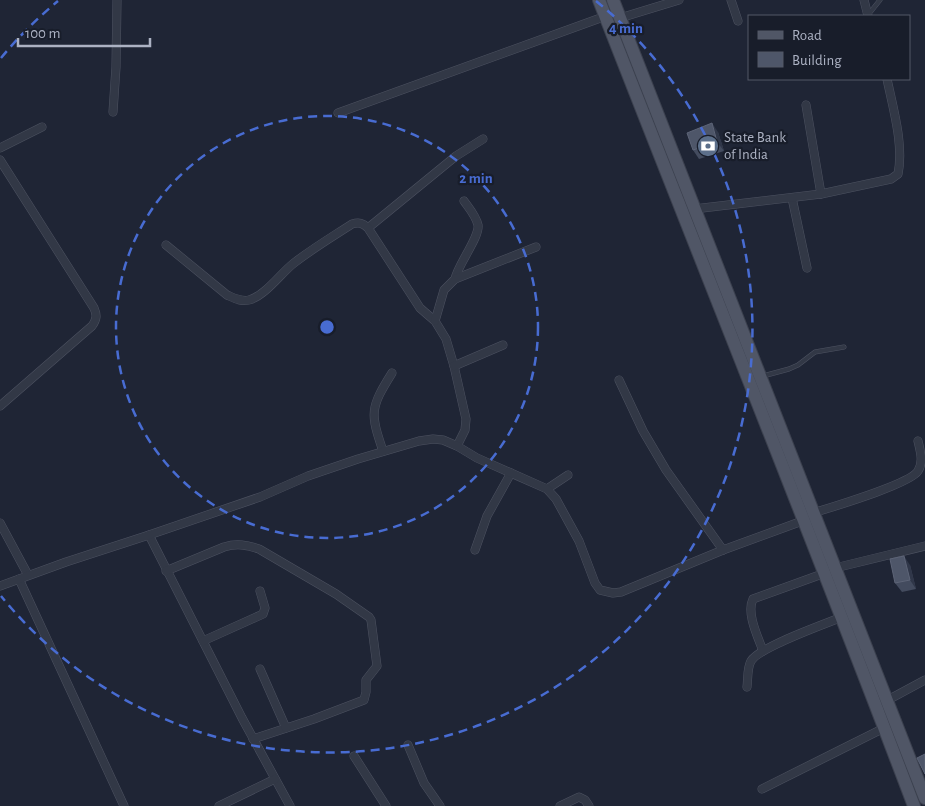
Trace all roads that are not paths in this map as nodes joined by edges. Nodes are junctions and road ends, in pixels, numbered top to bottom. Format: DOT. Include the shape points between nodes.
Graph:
graph roads {
  1 [pos="116,0"];
  2 [pos="599,0"];
  3 [pos="613,0"];
  4 [pos="679,0"];
  5 [pos="731,0"];
  6 [pos="864,0"];
  7 [pos="880,0"];
  8 [pos="868,15"];
  9 [pos="869,15"];
  10 [pos="606,16"];
  11 [pos="620,18"];
  12 [pos="738,21"];
  13 [pos="887,80"];
  14 [pos="806,106"];
  15 [pos="113,112"];
  16 [pos="338,112"];
  17 [pos="42,127"];
  18 [pos="483,138"];
  19 [pos="0,148"];
  20 [pos="0,162"];
  21 [pos="821,194"];
  22 [pos="792,198"];
  23 [pos="464,201"];
  24 [pos="694,209"];
  25 [pos="368,228"];
  26 [pos="166,245"];
  27 [pos="536,247"];
  28 [pos="807,268"];
  29 [pos="455,279"];
  30 [pos="435,321"];
  31 [pos="503,345"];
  32 [pos="844,347"];
  33 [pos="454,366"];
  34 [pos="392,373"];
  35 [pos="761,377"];
  36 [pos="619,380"];
  37 [pos="0,406"];
  38 [pos="918,441"];
  39 [pos="457,446"];
  40 [pos="383,451"];
  41 [pos="511,473"];
  42 [pos="568,476"];
  43 [pos="547,488"];
  44 [pos="809,517"];
  45 [pos="0,523"];
  46 [pos="149,535"];
  47 [pos="925,546"];
  48 [pos="476,550"];
  49 [pos="723,550"];
  50 [pos="830,570"];
  51 [pos="166,571"];
  52 [pos="28,576"];
  53 [pos="19,579"];
  54 [pos="0,586"];
  55 [pos="260,592"];
  56 [pos="842,616"];
  57 [pos="203,641"];
  58 [pos="763,651"];
  59 [pos="260,669"];
  60 [pos="925,680"];
  61 [pos="747,688"];
  62 [pos="886,701"];
  63 [pos="286,728"];
  64 [pos="884,728"];
  65 [pos="253,739"];
  66 [pos="408,745"];
  67 [pos="354,756"];
  68 [pos="275,779"];
  69 [pos="762,790"];
  70 [pos="925,798"];
  71 [pos="124,806"];
  72 [pos="219,806"];
  73 [pos="290,806"];
  74 [pos="386,806"];
  75 [pos="440,806"];
  76 [pos="560,806"];
  77 [pos="589,806"];
  78 [pos="914,806"];
  1 -- 15 [label="street"];
  2 -- 10 [label="main road"];
  3 -- 11 [label="main road"];
  4 -- 11 [label="street"];
  5 -- 12 [label="street"];
  6 -- 8 [label="street"];
  7 -- 9 [label="lane"];
  10 -- 16 [label="street"];
  10 -- 44 [label="main road" via="680,210"];
  11 -- 24 [label="main road"];
  13 -- 21 [label="street" via="896,128 898,174 892,179"];
  14 -- 21 [label="street"];
  17 -- 19 [label="street"];
  18 -- 25 [label="street"];
  20 -- 37 [label="street" via="97,314 92,326"];
  21 -- 22 [label="street"];
  22 -- 24 [label="street"];
  22 -- 28 [label="street"];
  23 -- 29 [label="street" via="476,220 478,231"];
  24 -- 35 [label="main road"];
  25 -- 26 [label="street" via="358,222 352,224 314,248 258,296 248,300 237,300 227,295"];
  25 -- 30 [label="street" via="420,308"];
  27 -- 29 [label="street"];
  29 -- 30 [label="street" via="444,290"];
  30 -- 33 [label="street" via="446,340"];
  31 -- 33 [label="street"];
  32 -- 35 [label="lane" via="815,352 789,369"];
  33 -- 39 [label="street" via="466,419 465,430"];
  34 -- 40 [label="street" via="374,405 374,425"];
  35 -- 44 [label="main road"];
  36 -- 49 [label="street" via="666,470"];
  38 -- 44 [label="street" via="921,463 916,474 888,488"];
  39 -- 40 [label="street" via="433,439"];
  39 -- 41 [label="street"];
  40 -- 46 [label="street"];
  41 -- 43 [label="street"];
  41 -- 48 [label="street" via="487,516"];
  42 -- 43 [label="street"];
  43 -- 49 [label="street" via="579,541 595,583 605,592 621,592"];
  44 -- 49 [label="street"];
  44 -- 50 [label="main road"];
  45 -- 52 [label="street"];
  46 -- 51 [label="street"];
  46 -- 52 [label="street"];
  47 -- 50 [label="street"];
  50 -- 56 [label="main road"];
  50 -- 58 [label="street" via="752,599 752,617"];
  50 -- 62 [label="main road"];
  51 -- 57 [label="street"];
  51 -- 63 [label="street" via="224,547 249,546 322,585 369,617 377,666 366,680 364,700"];
  52 -- 53 [label="street"];
  53 -- 54 [label="street"];
  53 -- 71 [label="street"];
  55 -- 57 [label="street" via="265,608 263,614"];
  56 -- 58 [label="street"];
  56 -- 64 [label="main road"];
  57 -- 65 [label="street"];
  58 -- 61 [label="street" via="751,661"];
  59 -- 63 [label="street"];
  60 -- 62 [label="street"];
  62 -- 70 [label="main road"];
  63 -- 65 [label="street"];
  64 -- 69 [label="street"];
  64 -- 78 [label="main road"];
  65 -- 68 [label="street"];
  66 -- 75 [label="street" via="424,783"];
  67 -- 74 [label="street"];
  68 -- 72 [label="street"];
  68 -- 73 [label="street"];
  76 -- 77 [label="street" via="579,798"];
}
